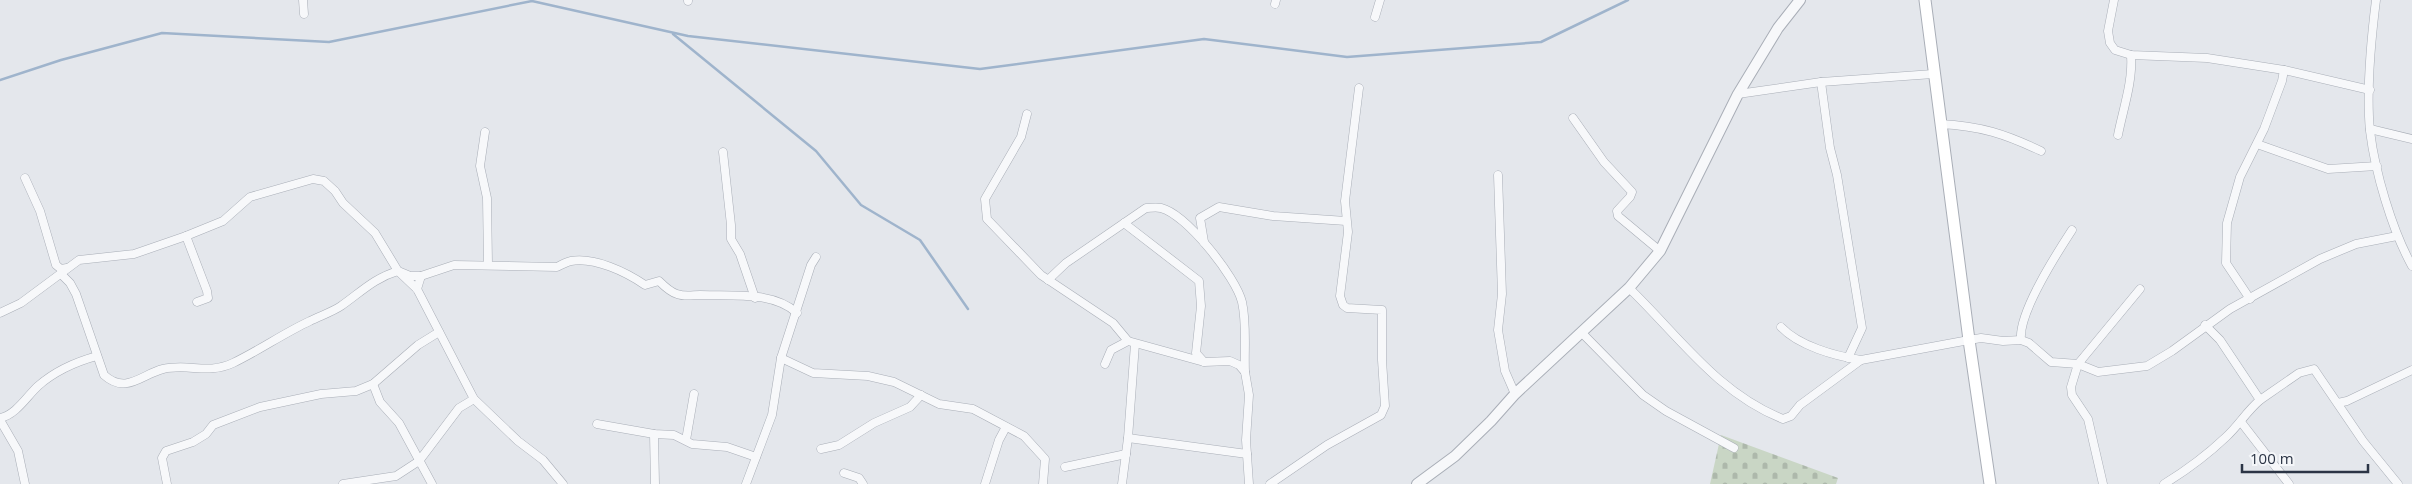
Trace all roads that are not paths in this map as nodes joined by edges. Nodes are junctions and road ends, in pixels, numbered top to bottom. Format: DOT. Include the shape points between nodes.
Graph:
graph roads {
  1 [pos="303,0"];
  2 [pos="1380,0"];
  3 [pos="1800,0"];
  4 [pos="1925,0"];
  5 [pos="2114,0"];
  6 [pos="2376,0"];
  7 [pos="304,14"];
  8 [pos="1375,16"];
  9 [pos="2131,55"];
  10 [pos="2284,70"];
  11 [pos="1933,74"];
  12 [pos="1821,82"];
  13 [pos="1360,88"];
  14 [pos="2370,90"];
  15 [pos="1738,94"];
  16 [pos="1027,114"];
  17 [pos="1573,118"];
  18 [pos="1940,124"];
  19 [pos="2370,129"];
  20 [pos="485,132"];
  21 [pos="2118,135"];
  22 [pos="2412,139"];
  23 [pos="2257,144"];
  24 [pos="2041,151"];
  25 [pos="723,152"];
  26 [pos="2377,166"];
  27 [pos="1498,175"];
  28 [pos="25,178"];
  29 [pos="1346,221"];
  30 [pos="1124,223"];
  31 [pos="2072,230"];
  32 [pos="186,236"];
  33 [pos="2397,236"];
  34 [pos="1204,242"];
  35 [pos="1660,251"];
  36 [pos="816,257"];
  37 [pos="488,264"];
  38 [pos="2412,266"];
  39 [pos="64,271"];
  40 [pos="398,271"];
  41 [pos="421,276"];
  42 [pos="1048,280"];
  43 [pos="1629,288"];
  44 [pos="417,289"];
  45 [pos="2140,289"];
  46 [pos="755,298"];
  47 [pos="2250,299"];
  48 [pos="197,302"];
  49 [pos="2,310"];
  50 [pos="797,313"];
  51 [pos="2206,325"];
  52 [pos="1781,327"];
  53 [pos="439,332"];
  54 [pos="1582,334"];
  55 [pos="1968,340"];
  56 [pos="2021,340"];
  57 [pos="1132,343"];
  58 [pos="97,356"];
  59 [pos="781,358"];
  60 [pos="1848,358"];
  61 [pos="1861,360"];
  62 [pos="1204,362"];
  63 [pos="1105,364"];
  64 [pos="2078,364"];
  65 [pos="2412,370"];
  66 [pos="1244,372"];
  67 [pos="373,384"];
  68 [pos="694,394"];
  69 [pos="1515,394"];
  70 [pos="921,395"];
  71 [pos="474,399"];
  72 [pos="2260,400"];
  73 [pos="2338,403"];
  74 [pos="0,419"];
  75 [pos="2240,422"];
  76 [pos="596,424"];
  77 [pos="1006,426"];
  78 [pos="654,434"];
  79 [pos="1128,438"];
  80 [pos="686,440"];
  81 [pos="821,448"];
  82 [pos="1734,448"];
  83 [pos="1126,454"];
  84 [pos="1247,454"];
  85 [pos="756,457"];
  86 [pos="419,461"];
  87 [pos="1065,467"];
  88 [pos="844,473"];
  89 [pos="356,483"];
  90 [pos="26,484"];
  91 [pos="167,484"];
  92 [pos="343,484"];
  93 [pos="432,484"];
  94 [pos="563,484"];
  95 [pos="655,484"];
  96 [pos="746,484"];
  97 [pos="863,484"];
  98 [pos="985,484"];
  99 [pos="1043,484"];
  100 [pos="1122,484"];
  101 [pos="1249,484"];
  102 [pos="1270,484"];
  103 [pos="1417,484"];
  104 [pos="1990,484"];
  105 [pos="2103,484"];
  106 [pos="2164,484"];
  107 [pos="2289,484"];
  108 [pos="2398,484"];
  1 -- 7 [label="street"];
  2 -- 8 [label="street"];
  3 -- 15 [label="street" via="1778,28"];
  4 -- 11 [label="main road"];
  5 -- 9 [label="street" via="2108,31 2110,43 2115,50"];
  6 -- 14 [label="street"];
  9 -- 10 [label="street" via="2207,58"];
  9 -- 21 [label="street" via="2132,65"];
  10 -- 14 [label="street"];
  10 -- 23 [label="street"];
  11 -- 12 [label="street"];
  11 -- 18 [label="main road"];
  12 -- 15 [label="street"];
  12 -- 60 [label="street" via="1862,328"];
  13 -- 29 [label="street" via="1345,200"];
  14 -- 19 [label="street"];
  15 -- 35 [label="street"];
  16 -- 42 [label="street" via="1021,137 985,199 987,219"];
  17 -- 35 [label="street" via="1604,162 1632,192 1617,211 1618,216"];
  18 -- 24 [label="street" via="1994,131"];
  18 -- 55 [label="main road"];
  19 -- 22 [label="street"];
  19 -- 26 [label="street"];
  20 -- 37 [label="street" via="480,166 486,198"];
  23 -- 26 [label="street" via="2328,169"];
  23 -- 47 [label="street" via="2240,177 2227,223 2226,263"];
  25 -- 46 [label="street" via="730,239 740,254"];
  26 -- 33 [label="street"];
  27 -- 69 [label="street" via="1502,294 1498,330 1505,371"];
  28 -- 39 [label="street" via="40,211 56,265"];
  29 -- 34 [label="street" via="1273,216 1219,207 1200,218"];
  29 -- 102 [label="street" via="1347,244 1340,296 1347,308 1382,310 1386,406 1372,422 1327,444"];
  30 -- 34 [label="street" via="1146,208 1162,208"];
  30 -- 42 [label="street" via="1066,263"];
  30 -- 62 [label="street" via="1200,281 1196,353"];
  31 -- 56 [label="street" via="2036,292 2020,330"];
  32 -- 39 [label="street" via="134,254 79,260"];
  32 -- 40 [label="street" via="223,221 250,198 313,178 324,181 342,203 375,233"];
  32 -- 48 [label="street" via="207,291 208,298"];
  33 -- 38 [label="street"];
  33 -- 47 [label="street" via="2340,249"];
  34 -- 66 [label="street" via="1229,273 1242,302"];
  35 -- 43 [label="street"];
  36 -- 50 [label="street"];
  37 -- 41 [label="street" via="454,265"];
  37 -- 46 [label="street" via="557,267 571,261 589,262 628,273 645,285 659,281 668,290 684,296 747,294"];
  39 -- 49 [label="street" via="21,303"];
  39 -- 58 [label="street" via="88,324"];
  40 -- 41 [label="street"];
  40 -- 44 [label="street"];
  40 -- 58 [label="street" via="370,282 340,306 213,370 177,366 119,383 104,375"];
  41 -- 44 [label="street"];
  42 -- 57 [label="street" via="1113,323"];
  43 -- 54 [label="street"];
  43 -- 61 [label="street" via="1700,364 1728,388 1783,419"];
  44 -- 53 [label="street"];
  45 -- 64 [label="street"];
  46 -- 50 [label="street" via="782,302"];
  47 -- 51 [label="street"];
  50 -- 59 [label="street"];
  51 -- 64 [label="street" via="2147,366 2098,372"];
  51 -- 72 [label="street" via="2220,340"];
  52 -- 60 [label="street" via="1789,336"];
  53 -- 67 [label="street" via="418,345"];
  53 -- 71 [label="street"];
  54 -- 69 [label="street"];
  54 -- 82 [label="street" via="1643,395"];
  55 -- 56 [label="street"];
  55 -- 61 [label="street"];
  55 -- 104 [label="main road"];
  56 -- 64 [label="street" via="2051,362"];
  57 -- 62 [label="street"];
  57 -- 63 [label="street" via="1111,350"];
  57 -- 79 [label="street"];
  58 -- 74 [label="street" via="61,370"];
  59 -- 70 [label="street" via="813,373 868,376 894,382"];
  59 -- 85 [label="street" via="772,415"];
  60 -- 61 [label="street"];
  62 -- 66 [label="street" via="1230,361"];
  64 -- 105 [label="street" via="2070,387 2088,420"];
  65 -- 73 [label="street"];
  66 -- 84 [label="street" via="1249,394"];
  67 -- 86 [label="street" via="380,402 399,422"];
  67 -- 91 [label="street" via="341,394 321,394 260,407 213,425 193,442 166,451 162,458"];
  68 -- 80 [label="street"];
  69 -- 103 [label="street" via="1455,456"];
  70 -- 77 [label="street" via="940,404 973,409"];
  70 -- 81 [label="street" via="910,407 867,427 839,446"];
  71 -- 86 [label="street" via="459,408"];
  71 -- 94 [label="street" via="543,460"];
  72 -- 73 [label="street" via="2309,369 2317,372"];
  72 -- 75 [label="street"];
  73 -- 108 [label="street"];
  74 -- 90 [label="street" via="18,452"];
  75 -- 106 [label="street" via="2206,456"];
  75 -- 107 [label="street"];
  76 -- 78 [label="street"];
  77 -- 98 [label="street"];
  77 -- 99 [label="street" via="1024,436 1046,459"];
  78 -- 80 [label="street" via="674,435"];
  78 -- 95 [label="street"];
  79 -- 83 [label="street"];
  79 -- 84 [label="street"];
  80 -- 85 [label="street"];
  83 -- 87 [label="street"];
  83 -- 100 [label="street"];
  84 -- 101 [label="street"];
  85 -- 96 [label="street"];
  86 -- 89 [label="street" via="396,476"];
  86 -- 93 [label="street"];
  88 -- 97 [label="street" via="859,478"];
  89 -- 92 [label="street"];
}
